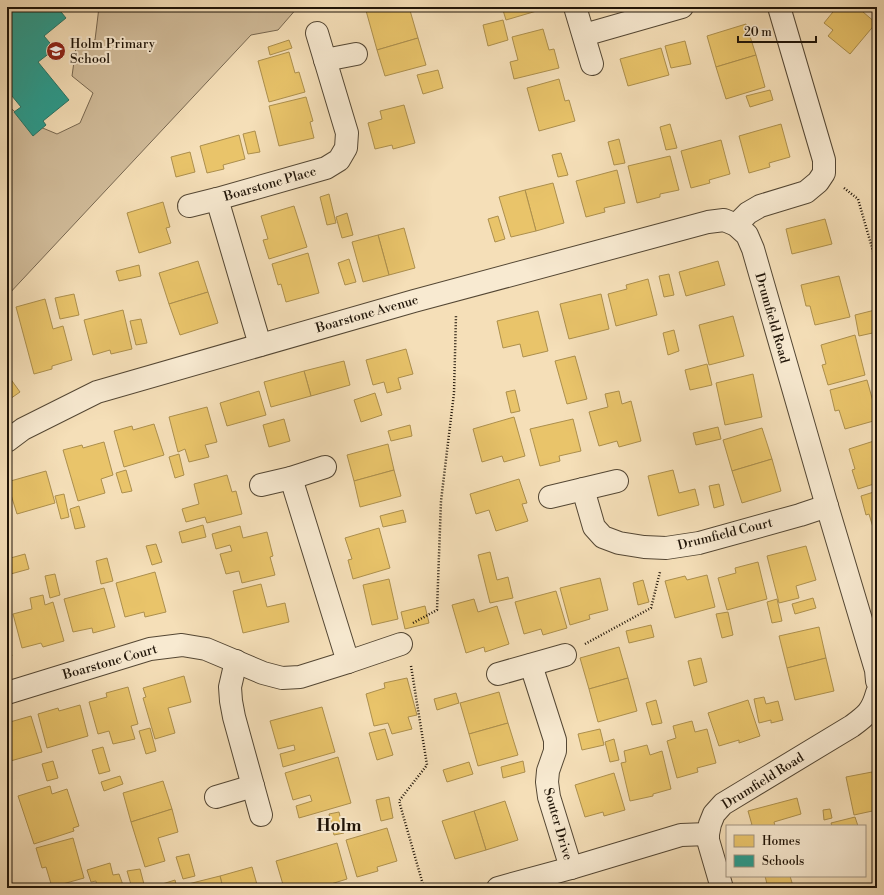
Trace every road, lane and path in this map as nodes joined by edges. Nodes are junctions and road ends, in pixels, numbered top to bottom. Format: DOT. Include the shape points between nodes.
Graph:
graph roads {
  1 [pos="575,7"];
  2 [pos="682,7"];
  3 [pos="779,7"];
  4 [pos="317,33"];
  5 [pos="584,35"];
  6 [pos="356,54"];
  7 [pos="325,60"];
  8 [pos="592,64"];
  9 [pos="824,173"];
  10 [pos="217,199"];
  11 [pos="188,206"];
  12 [pos="736,225"];
  13 [pos="877,265"];
  14 [pos="457,289"];
  15 [pos="260,345"];
  16 [pos="7,441"];
  17 [pos="325,467"];
  18 [pos="291,478"];
  19 [pos="617,480"];
  20 [pos="261,485"];
  21 [pos="583,490"];
  22 [pos="550,497"];
  23 [pos="827,506"];
  24 [pos="666,548"];
  25 [pos="401,644"];
  26 [pos="565,655"];
  27 [pos="236,661"];
  28 [pos="348,662"];
  29 [pos="531,665"];
  30 [pos="498,674"];
  31 [pos="877,681"];
  32 [pos="7,692"];
  33 [pos="876,702"];
  34 [pos="253,786"];
  35 [pos="216,797"];
  36 [pos="261,816"];
  37 [pos="708,834"];
  38 [pos="571,868"];
  39 [pos="424,888"];
  40 [pos="498,888"];
  41 [pos="722,888"];
  1 -- 5 [label="street"];
  2 -- 5 [label="street"];
  3 -- 9 [label="street" via="824,160"];
  4 -- 7 [label="street, Boarstone Place"];
  5 -- 8 [label="street"];
  6 -- 7 [label="street"];
  7 -- 10 [label="street, Boarstone Place" via="347,133 346,148 339,160 326,168"];
  9 -- 12 [label="street" via="806,192 760,206"];
  9 -- 13 [label="path" via="858,199"];
  10 -- 11 [label="street"];
  10 -- 15 [label="street, Boarstone Place"];
  12 -- 14 [label="street, Boarstone Avenue" via="724,220 708,222"];
  12 -- 23 [label="street, Drumfield Road" via="747,235 753,249"];
  14 -- 15 [label="street, Boarstone Avenue"];
  14 -- 25 [label="path" via="454,393 441,501 437,610 404,628"];
  15 -- 16 [label="street, Boarstone Avenue" via="97,392 23,429"];
  17 -- 18 [label="street"];
  18 -- 20 [label="street"];
  18 -- 28 [label="street"];
  19 -- 21 [label="street"];
  21 -- 22 [label="street"];
  21 -- 24 [label="street, Drumfield Court" via="594,527 603,537 618,543"];
  23 -- 24 [label="street, Drumfield Court" via="699,543"];
  23 -- 31 [label="street, Drumfield Road" via="876,670"];
  24 -- 26 [label="path" via="651,608"];
  25 -- 28 [label="street, Boarstone Court"];
  25 -- 39 [label="path" via="410,660 427,765 399,801"];
  26 -- 29 [label="street"];
  27 -- 28 [label="street, Boarstone Court" via="282,678 300,677"];
  27 -- 32 [label="street, Boarstone Court" via="206,649 182,645 150,649"];
  27 -- 34 [label="street" via="230,686 231,701"];
  29 -- 30 [label="street"];
  29 -- 38 [label="street, Souter Drive" via="555,740 555,751 546,782"];
  33 -- 37 [label="street, Drumfield Road" via="852,726 723,804 714,814"];
  34 -- 35 [label="street"];
  34 -- 36 [label="street"];
  37 -- 38 [label="street, Souter Drive" via="681,835"];
  37 -- 41 [label="street, Drumfield Road"];
  38 -- 40 [label="street, Souter Drive"];
}
